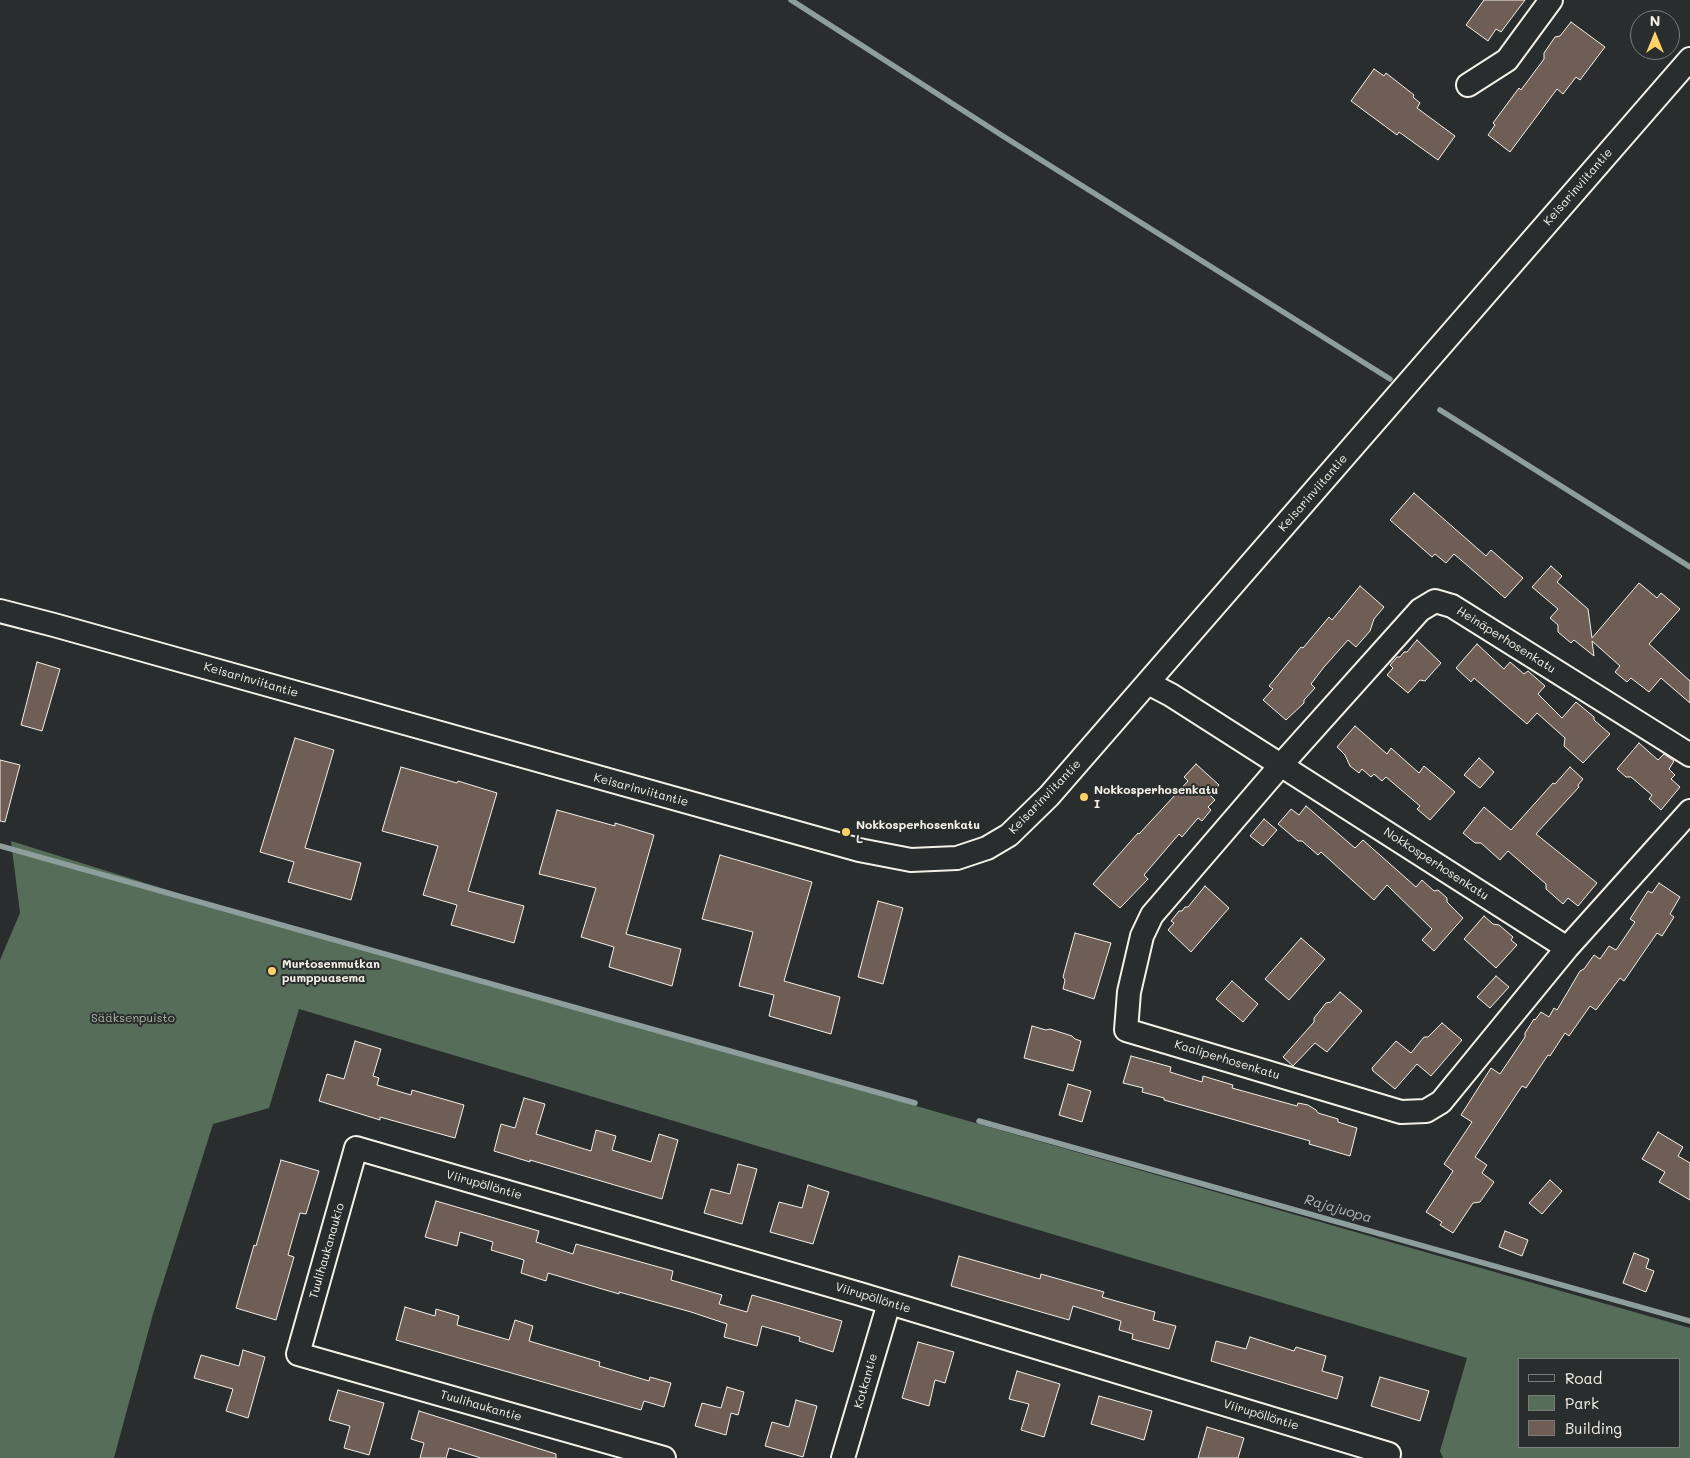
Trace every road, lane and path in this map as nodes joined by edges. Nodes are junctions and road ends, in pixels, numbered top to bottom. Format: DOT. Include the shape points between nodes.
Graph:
graph roads {
  1 [pos="1551,0"];
  2 [pos="1690,59"];
  3 [pos="1468,85"];
  4 [pos="0,611"];
  5 [pos="1148,683"];
  6 [pos="1690,755"];
  7 [pos="1282,766"];
  8 [pos="1690,811"];
  9 [pos="1567,948"];
  10 [pos="356,1148"];
  11 [pos="889,1303"];
  12 [pos="298,1354"];
  13 [pos="1388,1456"];
  14 [pos="664,1458"];
  15 [pos="843,1458"];
  1 -- 3 [label="street" via="1506,60"];
  2 -- 5 [label="street, Keisarinviitantie"];
  4 -- 5 [label="street, Keisarinviitantie" via="859,850 911,860 957,858 987,848 1009,835 1049,796"];
  5 -- 7 [label="street, Nokkosperhosenkatu"];
  6 -- 7 [label="street, Heinäperhosenkatu" via="1452,606 1434,601 1420,610"];
  7 -- 9 [label="street, Nokkosperhosenkatu"];
  7 -- 9 [label="street, Kaaliperhosenkatu" via="1152,915 1142,936 1129,992 1126,1030 1401,1112 1426,1111 1440,1102"];
  8 -- 9 [label="street"];
  10 -- 11 [label="street, Viirupöllöntie"];
  10 -- 12 [label="street, Tuulihaukanaukio"];
  11 -- 13 [label="street, Viirupöllöntie"];
  11 -- 15 [label="street, Kotkantie"];
  12 -- 14 [label="street, Tuulihaukantie"];
}
